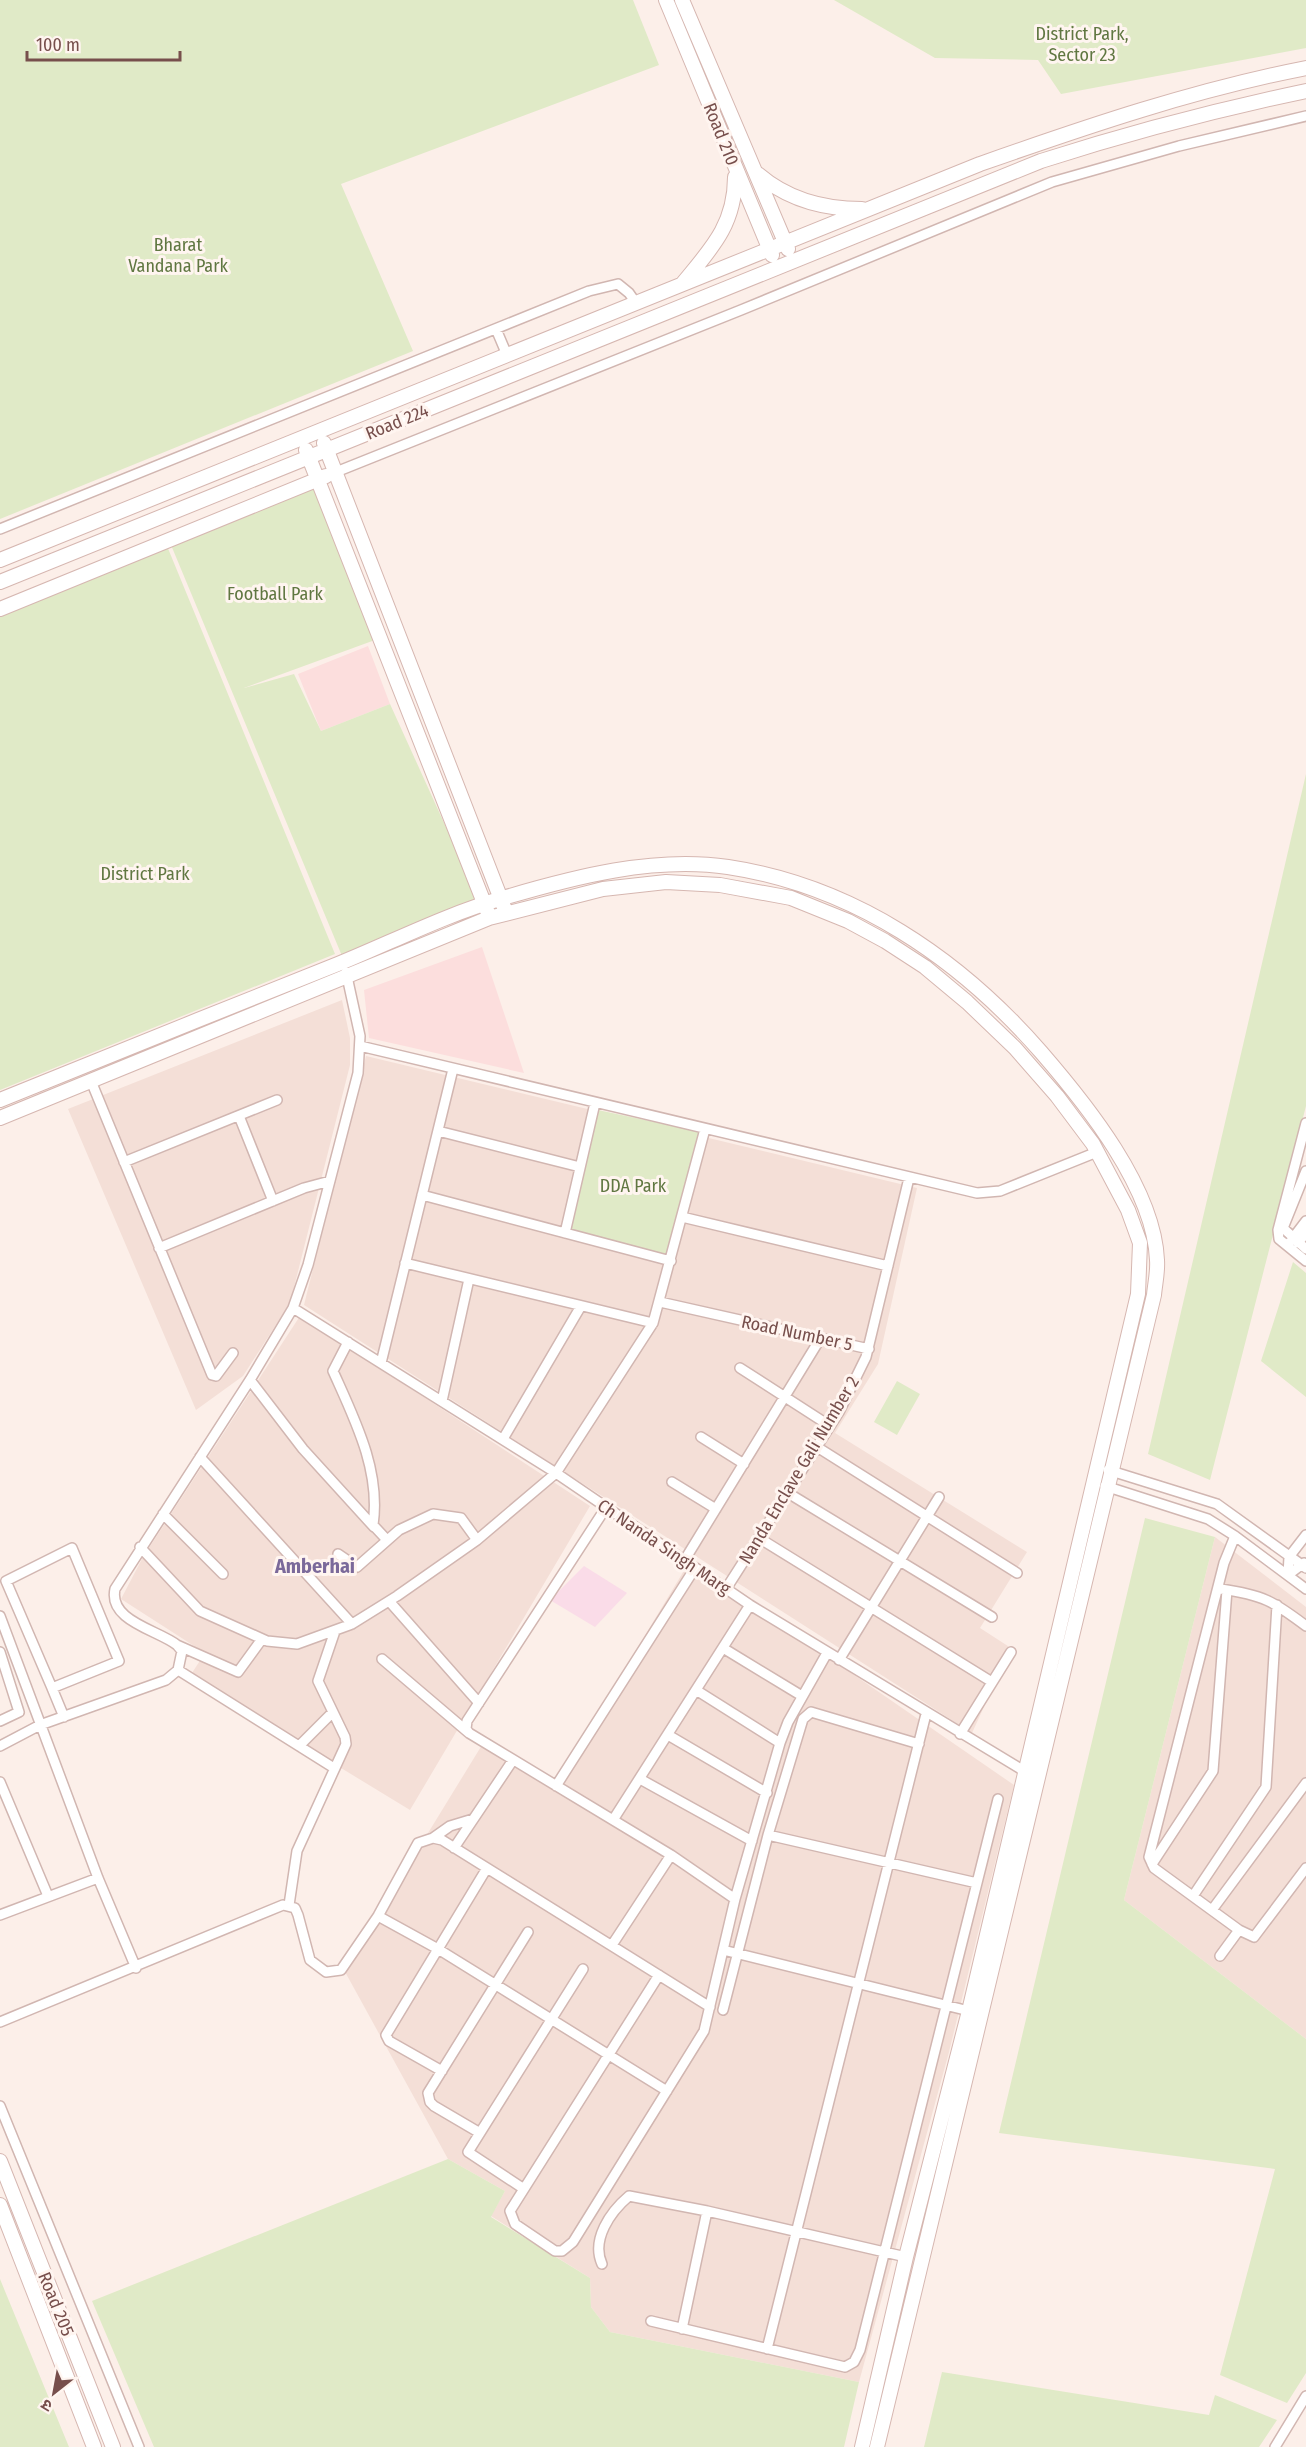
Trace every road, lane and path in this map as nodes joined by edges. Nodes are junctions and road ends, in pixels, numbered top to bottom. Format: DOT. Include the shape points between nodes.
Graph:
graph roads {
  1 [pos="666,0"];
  2 [pos="682,0"];
  3 [pos="1306,68"];
  4 [pos="1306,91"];
  5 [pos="1306,116"];
  6 [pos="735,168"];
  7 [pos="754,170"];
  8 [pos="869,209"];
  9 [pos="785,243"];
  10 [pos="769,249"];
  11 [pos="793,262"];
  12 [pos="777,268"];
  13 [pos="682,284"];
  14 [pos="636,303"];
  15 [pos="496,329"];
  16 [pos="507,355"];
  17 [pos="319,430"];
  18 [pos="301,439"];
  19 [pos="327,450"];
  20 [pos="310,457"];
  21 [pos="336,472"];
  22 [pos="319,480"];
  23 [pos="0,529"];
  24 [pos="0,560"];
  25 [pos="0,582"];
  26 [pos="0,609"];
  27 [pos="501,898"];
  28 [pos="488,911"];
  29 [pos="506,913"];
  30 [pos="344,961"];
  31 [pos="347,977"];
  32 [pos="360,1046"];
  33 [pos="453,1069"];
  34 [pos="91,1081"];
  35 [pos="0,1100"];
  36 [pos="277,1100"];
  37 [pos="595,1103"];
  38 [pos="239,1116"];
  39 [pos="1093,1116"];
  40 [pos="0,1118"];
  41 [pos="1306,1123"];
  42 [pos="1080,1126"];
  43 [pos="705,1129"];
  44 [pos="438,1131"];
  45 [pos="1097,1152"];
  46 [pos="124,1162"];
  47 [pos="580,1167"];
  48 [pos="1306,1171"];
  49 [pos="909,1178"];
  50 [pos="330,1181"];
  51 [pos="422,1195"];
  52 [pos="273,1201"];
  53 [pos="682,1217"];
  54 [pos="1306,1221"];
  55 [pos="565,1233"];
  56 [pos="1306,1233"];
  57 [pos="1296,1244"];
  58 [pos="159,1248"];
  59 [pos="671,1261"];
  60 [pos="1306,1261"];
  61 [pos="405,1263"];
  62 [pos="888,1266"];
  63 [pos="469,1279"];
  64 [pos="660,1302"];
  65 [pos="581,1306"];
  66 [pos="293,1308"];
  67 [pos="653,1323"];
  68 [pos="820,1339"];
  69 [pos="348,1342"];
  70 [pos="868,1348"];
  71 [pos="233,1353"];
  72 [pos="381,1363"];
  73 [pos="740,1368"];
  74 [pos="250,1380"];
  75 [pos="785,1397"];
  76 [pos="441,1401"];
  77 [pos="830,1426"];
  78 [pos="701,1437"];
  79 [pos="502,1440"];
  80 [pos="817,1447"];
  81 [pos="200,1457"];
  82 [pos="744,1464"];
  83 [pos="1097,1467"];
  84 [pos="1112,1471"];
  85 [pos="556,1473"];
  86 [pos="672,1482"];
  87 [pos="1093,1482"];
  88 [pos="1108,1487"];
  89 [pos="788,1493"];
  90 [pos="939,1497"];
  91 [pos="605,1509"];
  92 [pos="716,1509"];
  93 [pos="163,1514"];
  94 [pos="927,1517"];
  95 [pos="376,1528"];
  96 [pos="1306,1535"];
  97 [pos="1235,1536"];
  98 [pos="759,1538"];
  99 [pos="387,1540"];
  100 [pos="477,1540"];
  101 [pos="140,1547"];
  102 [pos="338,1554"];
  103 [pos="1289,1557"];
  104 [pos="684,1561"];
  105 [pos="900,1561"];
  106 [pos="1305,1565"];
  107 [pos="695,1568"];
  108 [pos="1017,1573"];
  109 [pos="223,1574"];
  110 [pos="1288,1575"];
  111 [pos="726,1589"];
  112 [pos="1223,1589"];
  113 [pos="1306,1589"];
  114 [pos="389,1601"];
  115 [pos="750,1605"];
  116 [pos="1277,1605"];
  117 [pos="871,1607"];
  118 [pos="0,1616"];
  119 [pos="992,1617"];
  120 [pos="352,1624"];
  121 [pos="1306,1626"];
  122 [pos="335,1630"];
  123 [pos="262,1639"];
  124 [pos="177,1645"];
  125 [pos="723,1648"];
  126 [pos="0,1652"];
  127 [pos="1011,1652"];
  128 [pos="827,1653"];
  129 [pos="382,1659"];
  130 [pos="839,1660"];
  131 [pos="178,1670"];
  132 [pos="992,1682"];
  133 [pos="52,1688"];
  134 [pos="696,1690"];
  135 [pos="802,1696"];
  136 [pos="479,1703"];
  137 [pos="333,1712"];
  138 [pos="926,1714"];
  139 [pos="64,1717"];
  140 [pos="0,1721"];
  141 [pos="40,1725"];
  142 [pos="469,1733"];
  143 [pos="960,1734"];
  144 [pos="668,1735"];
  145 [pos="780,1743"];
  146 [pos="919,1744"];
  147 [pos="0,1746"];
  148 [pos="299,1746"];
  149 [pos="513,1760"];
  150 [pos="334,1768"];
  151 [pos="1025,1773"];
  152 [pos="640,1779"];
  153 [pos="1039,1779"];
  154 [pos="0,1782"];
  155 [pos="1306,1783"];
  156 [pos="556,1786"];
  157 [pos="767,1793"];
  158 [pos="998,1799"];
  159 [pos="473,1820"];
  160 [pos="613,1820"];
  161 [pos="768,1835"];
  162 [pos="433,1838"];
  163 [pos="752,1841"];
  164 [pos="454,1848"];
  165 [pos="671,1855"];
  166 [pos="889,1863"];
  167 [pos="1152,1864"];
  168 [pos="487,1868"];
  169 [pos="1306,1868"];
  170 [pos="98,1878"];
  171 [pos="977,1883"];
  172 [pos="48,1896"];
  173 [pos="1193,1896"];
  174 [pos="735,1899"];
  175 [pos="290,1905"];
  176 [pos="1212,1910"];
  177 [pos="0,1915"];
  178 [pos="378,1916"];
  179 [pos="1239,1930"];
  180 [pos="528,1932"];
  181 [pos="612,1945"];
  182 [pos="438,1949"];
  183 [pos="723,1950"];
  184 [pos="738,1953"];
  185 [pos="1220,1956"];
  186 [pos="136,1968"];
  187 [pos="583,1969"];
  188 [pos="659,1975"];
  189 [pos="859,1983"];
  190 [pos="496,1985"];
  191 [pos="947,2005"];
  192 [pos="711,2007"];
  193 [pos="723,2010"];
  194 [pos="969,2011"];
  195 [pos="551,2019"];
  196 [pos="0,2022"];
  197 [pos="610,2056"];
  198 [pos="963,2060"];
  199 [pos="442,2071"];
  200 [pos="667,2091"];
  201 [pos="0,2106"];
  202 [pos="2,2117"];
  203 [pos="480,2133"];
  204 [pos="0,2161"];
  205 [pos="524,2189"];
  206 [pos="1,2211"];
  207 [pos="707,2211"];
  208 [pos="796,2232"];
  209 [pos="886,2252"];
  210 [pos="906,2258"];
  211 [pos="602,2264"];
  212 [pos="651,2321"];
  213 [pos="682,2330"];
  214 [pos="766,2349"];
  215 [pos="1306,2396"];
  216 [pos="94,2447"];
  217 [pos="113,2447"];
  218 [pos="139,2447"];
  219 [pos="862,2447"];
  220 [pos="877,2447"];
  221 [pos="1275,2447"];
  1 -- 6 [label="street, Road 210"];
  2 -- 7 [label="street, Road 210"];
  3 -- 8 [label="street, Road 224" via="1203,90 1078,129"];
  4 -- 11 [label="street, Road 224" via="1209,112 1053,157"];
  5 -- 21 [label="street" via="1052,182"];
  6 -- 10 [label="street, Road 210"];
  6 -- 13 [label="street" via="731,214 713,245"];
  7 -- 8 [label="street" via="773,187 824,207"];
  7 -- 9 [label="street, Road 210"];
  8 -- 9 [label="street, Road 224"];
  9 -- 10 [label="street, Road 224"];
  9 -- 11 [label="street, Road 210"];
  10 -- 12 [label="street, Road 210"];
  10 -- 13 [label="street, Road 224"];
  11 -- 12 [label="street, Road 224"];
  12 -- 19 [label="street, Road 224"];
  13 -- 14 [label="street, Road 224"];
  14 -- 15 [label="street" via="618,284 606,286"];
  14 -- 16 [label="street, Road 224"];
  15 -- 16 [label="street"];
  15 -- 23 [label="street"];
  16 -- 17 [label="street, Road 224"];
  17 -- 18 [label="street, Road 224"];
  17 -- 19 [label="street"];
  18 -- 20 [label="street"];
  18 -- 24 [label="street, Road 224"];
  19 -- 20 [label="street, Road 224"];
  19 -- 21 [label="street"];
  20 -- 22 [label="street"];
  20 -- 25 [label="street, Road 224"];
  21 -- 22 [label="street"];
  21 -- 27 [label="street"];
  22 -- 26 [label="street"];
  22 -- 28 [label="street"];
  27 -- 28 [label="street"];
  27 -- 29 [label="street"];
  27 -- 39 [label="street" via="601,873 669,866 726,867 796,882 856,905 934,953 1027,1036"];
  28 -- 29 [label="street"];
  28 -- 30 [label="street"];
  28 -- 31 [label="street"];
  29 -- 42 [label="street" via="603,889 666,882 720,885 791,898 885,940 925,967 1015,1048"];
  30 -- 31 [label="street"];
  30 -- 35 [label="street"];
  31 -- 32 [label="street"];
  31 -- 34 [label="street"];
  32 -- 33 [label="street"];
  32 -- 50 [label="street" via="358,1073"];
  33 -- 37 [label="street"];
  33 -- 44 [label="street"];
  34 -- 40 [label="street"];
  34 -- 46 [label="street"];
  36 -- 38 [label="street"];
  37 -- 43 [label="street"];
  37 -- 47 [label="street"];
  38 -- 46 [label="street"];
  38 -- 52 [label="street"];
  39 -- 42 [label="street"];
  39 -- 84 [label="street" via="1143,1204 1158,1261 1154,1295"];
  41 -- 57 [label="street" via="1278,1230 1279,1239"];
  42 -- 45 [label="street"];
  43 -- 49 [label="street"];
  43 -- 53 [label="street"];
  44 -- 47 [label="street"];
  44 -- 51 [label="street"];
  45 -- 49 [label="street" via="987,1194"];
  45 -- 83 [label="street" via="1128,1210 1140,1243 1141,1263 1138,1294"];
  46 -- 58 [label="street"];
  47 -- 55 [label="street"];
  48 -- 57 [label="street" via="1283,1228"];
  49 -- 62 [label="street, Road Number 5"];
  50 -- 52 [label="street"];
  50 -- 66 [label="street"];
  51 -- 55 [label="street"];
  51 -- 61 [label="street"];
  52 -- 58 [label="street"];
  53 -- 59 [label="street"];
  53 -- 62 [label="street"];
  54 -- 57 [label="street"];
  55 -- 59 [label="street"];
  56 -- 57 [label="street"];
  57 -- 60 [label="street"];
  58 -- 71 [label="street" via="212,1375 216,1376"];
  59 -- 64 [label="street"];
  61 -- 63 [label="street"];
  61 -- 72 [label="street"];
  62 -- 70 [label="street, Road Number 5"];
  63 -- 65 [label="street"];
  63 -- 76 [label="street"];
  64 -- 67 [label="street"];
  64 -- 68 [label="street, Road Number 5"];
  65 -- 67 [label="street"];
  65 -- 79 [label="street"];
  66 -- 69 [label="street, Ch Nanda Singh Marg"];
  66 -- 74 [label="street"];
  67 -- 85 [label="street"];
  68 -- 70 [label="street, Road Number 5"];
  68 -- 75 [label="street"];
  69 -- 72 [label="street, Ch Nanda Singh Marg"];
  69 -- 95 [label="street" via="333,1371 357,1425 371,1474"];
  70 -- 77 [label="street, Nanda Enclave Gali Number 2"];
  72 -- 76 [label="street, Ch Nanda Singh Marg"];
  73 -- 75 [label="street"];
  74 -- 81 [label="street"];
  74 -- 95 [label="street" via="303,1449"];
  75 -- 77 [label="street"];
  75 -- 82 [label="street"];
  76 -- 79 [label="street, Ch Nanda Singh Marg"];
  77 -- 80 [label="street, Nanda Enclave Gali Number 2"];
  78 -- 82 [label="street"];
  79 -- 85 [label="street, Ch Nanda Singh Marg"];
  80 -- 89 [label="street, Nanda Enclave Gali Number 2"];
  80 -- 94 [label="street"];
  81 -- 93 [label="street"];
  81 -- 120 [label="street"];
  82 -- 92 [label="street"];
  83 -- 84 [label="street"];
  83 -- 87 [label="street"];
  84 -- 88 [label="street"];
  84 -- 103 [label="street" via="1217,1504"];
  85 -- 91 [label="street, Ch Nanda Singh Marg"];
  85 -- 100 [label="street"];
  86 -- 92 [label="street"];
  87 -- 88 [label="street"];
  87 -- 151 [label="street"];
  88 -- 97 [label="street" via="1194,1513"];
  88 -- 153 [label="street"];
  89 -- 98 [label="street, Nanda Enclave Gali Number 2"];
  89 -- 105 [label="street"];
  90 -- 94 [label="street"];
  91 -- 104 [label="street, Ch Nanda Singh Marg"];
  91 -- 136 [label="street"];
  92 -- 104 [label="street"];
  93 -- 101 [label="street"];
  93 -- 109 [label="street"];
  94 -- 105 [label="street"];
  94 -- 108 [label="street"];
  95 -- 99 [label="street"];
  96 -- 103 [label="street"];
  97 -- 110 [label="street"];
  97 -- 112 [label="street" via="1224,1563"];
  98 -- 111 [label="street, Nanda Enclave Gali Number 2"];
  98 -- 117 [label="street"];
  99 -- 100 [label="street" via="433,1514 461,1518"];
  99 -- 102 [label="street" via="357,1568"];
  100 -- 114 [label="street"];
  101 -- 123 [label="street" via="200,1611"];
  101 -- 124 [label="street" via="115,1589 115,1603 131,1619"];
  103 -- 106 [label="street"];
  103 -- 110 [label="street"];
  104 -- 107 [label="street, Ch Nanda Singh Marg"];
  105 -- 117 [label="street"];
  105 -- 119 [label="street"];
  106 -- 110 [label="street"];
  107 -- 111 [label="street, Ch Nanda Singh Marg"];
  107 -- 156 [label="street"];
  110 -- 113 [label="street"];
  111 -- 115 [label="street, Ch Nanda Singh Marg"];
  112 -- 116 [label="street" via="1256,1594"];
  112 -- 167 [label="street" via="1149,1850"];
  112 -- 167 [label="street" via="1213,1771"];
  114 -- 120 [label="street"];
  114 -- 136 [label="street"];
  115 -- 125 [label="street"];
  115 -- 128 [label="street, Ch Nanda Singh Marg"];
  116 -- 121 [label="street"];
  116 -- 173 [label="street" via="1266,1787"];
  117 -- 130 [label="street"];
  117 -- 132 [label="street"];
  118 -- 141 [label="street"];
  120 -- 122 [label="street"];
  122 -- 123 [label="street" via="297,1644 282,1645"];
  122 -- 137 [label="street" via="318,1681"];
  123 -- 124 [label="street" via="238,1672"];
  124 -- 131 [label="street" via="182,1651"];
  125 -- 134 [label="street"];
  125 -- 135 [label="street"];
  126 -- 140 [label="street" via="19,1712"];
  127 -- 132 [label="street"];
  128 -- 130 [label="street, Ch Nanda Singh Marg"];
  128 -- 135 [label="street"];
  129 -- 142 [label="street"];
  130 -- 138 [label="street, Ch Nanda Singh Marg"];
  131 -- 139 [label="street" via="166,1680"];
  131 -- 148 [label="street"];
  132 -- 143 [label="street"];
  133 -- 133 [label="street" via="6,1581 72,1548 119,1661"];
  133 -- 139 [label="street"];
  134 -- 144 [label="street"];
  134 -- 145 [label="street"];
  135 -- 145 [label="street"];
  136 -- 142 [label="street" via="466,1725"];
  137 -- 148 [label="street"];
  137 -- 150 [label="street" via="346,1740"];
  138 -- 143 [label="street, Ch Nanda Singh Marg"];
  138 -- 146 [label="street"];
  139 -- 141 [label="street"];
  141 -- 147 [label="street"];
  141 -- 170 [label="street"];
  142 -- 149 [label="street"];
  143 -- 151 [label="street, Ch Nanda Singh Marg"];
  144 -- 152 [label="street"];
  144 -- 157 [label="street"];
  145 -- 157 [label="street"];
  146 -- 161 [label="street" via="807,1714"];
  146 -- 166 [label="street"];
  148 -- 150 [label="street"];
  149 -- 156 [label="street"];
  149 -- 159 [label="street"];
  150 -- 175 [label="street" via="297,1851"];
  151 -- 153 [label="street, Ch Nanda Singh Marg"];
  151 -- 194 [label="street"];
  152 -- 160 [label="street"];
  152 -- 163 [label="street"];
  153 -- 198 [label="street"];
  154 -- 172 [label="street"];
  155 -- 176 [label="street"];
  156 -- 160 [label="street"];
  157 -- 163 [label="street"];
  158 -- 171 [label="street"];
  159 -- 162 [label="street" via="450,1826"];
  159 -- 164 [label="street"];
  160 -- 165 [label="street"];
  161 -- 166 [label="street"];
  161 -- 184 [label="street"];
  162 -- 164 [label="street"];
  162 -- 178 [label="street" via="418,1844"];
  163 -- 174 [label="street"];
  164 -- 168 [label="street"];
  165 -- 174 [label="street"];
  165 -- 181 [label="street"];
  166 -- 171 [label="street"];
  166 -- 189 [label="street"];
  167 -- 173 [label="street"];
  168 -- 181 [label="street"];
  168 -- 182 [label="street"];
  169 -- 179 [label="street" via="1257,1934 1250,1936"];
  170 -- 172 [label="street"];
  170 -- 186 [label="street"];
  171 -- 191 [label="street"];
  172 -- 177 [label="street"];
  173 -- 176 [label="street"];
  174 -- 183 [label="street"];
  175 -- 178 [label="street" via="298,1915 310,1960 326,1972 341,1970"];
  175 -- 186 [label="street"];
  176 -- 179 [label="street"];
  178 -- 182 [label="street"];
  179 -- 185 [label="street"];
  180 -- 190 [label="street"];
  181 -- 188 [label="street"];
  182 -- 190 [label="street"];
  182 -- 199 [label="street" via="386,2035"];
  183 -- 184 [label="street"];
  183 -- 192 [label="street"];
  184 -- 189 [label="street"];
  184 -- 193 [label="street"];
  186 -- 196 [label="street"];
  187 -- 195 [label="street"];
  188 -- 192 [label="street"];
  188 -- 197 [label="street"];
  189 -- 191 [label="street"];
  189 -- 208 [label="street"];
  190 -- 195 [label="street"];
  190 -- 199 [label="street"];
  191 -- 194 [label="street"];
  191 -- 209 [label="street"];
  192 -- 200 [label="street" via="704,2031"];
  194 -- 198 [label="street"];
  195 -- 197 [label="street"];
  195 -- 203 [label="street"];
  197 -- 200 [label="street"];
  197 -- 205 [label="street"];
  198 -- 210 [label="street"];
  198 -- 220 [label="street"];
  199 -- 203 [label="street" via="429,2089 430,2102"];
  200 -- 205 [label="street" via="567,2248 555,2251 515,2224 510,2211"];
  201 -- 202 [label="street"];
  202 -- 218 [label="street"];
  203 -- 205 [label="street" via="470,2154"];
  204 -- 217 [label="street, Road 205"];
  206 -- 216 [label="street, Road 205"];
  207 -- 208 [label="street"];
  207 -- 211 [label="street" via="629,2196 615,2211 597,2243"];
  207 -- 213 [label="street"];
  208 -- 209 [label="street"];
  208 -- 214 [label="street"];
  209 -- 210 [label="street"];
  209 -- 214 [label="street" via="854,2362 845,2367"];
  210 -- 219 [label="street"];
  212 -- 213 [label="street"];
  213 -- 214 [label="street"];
  215 -- 221 [label="street"];
}
